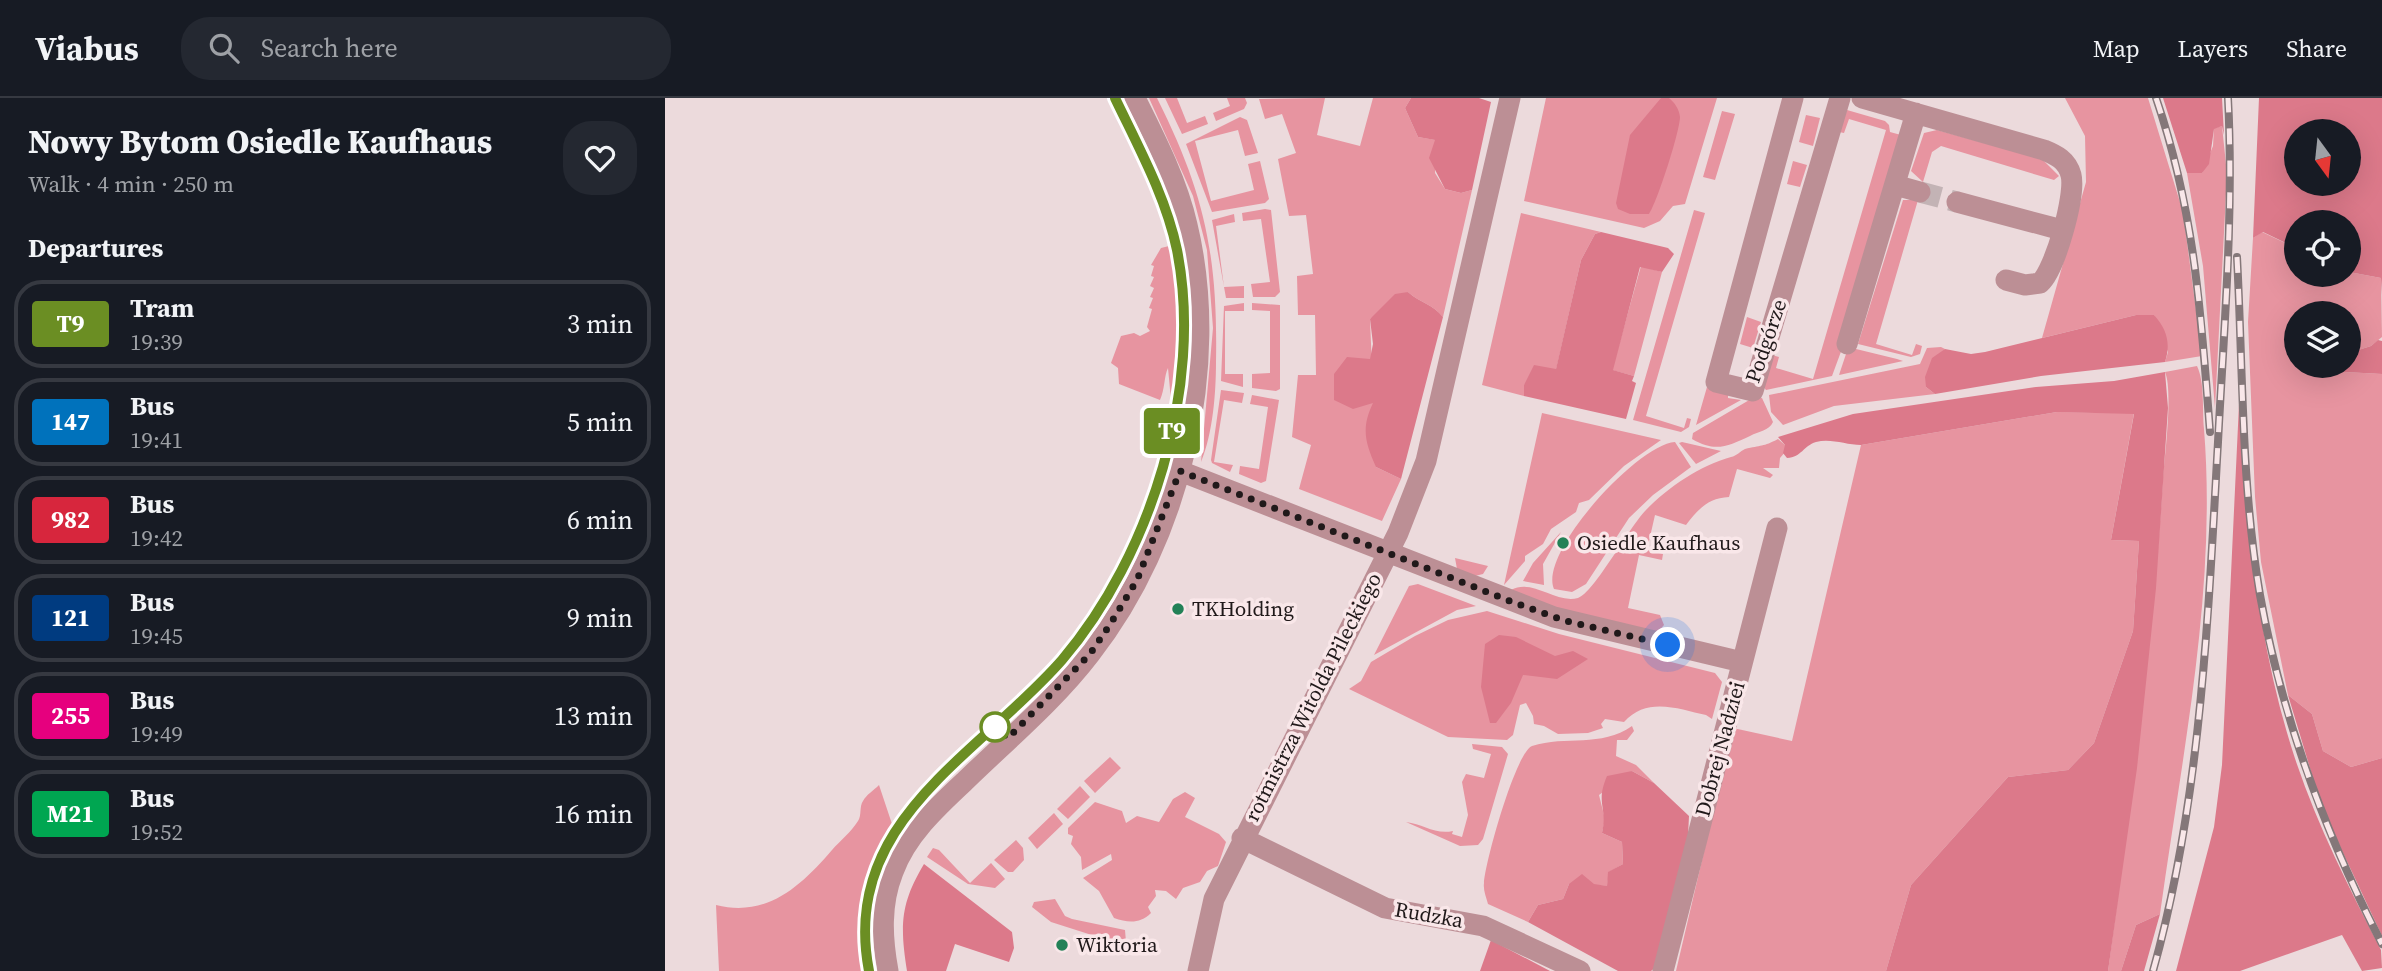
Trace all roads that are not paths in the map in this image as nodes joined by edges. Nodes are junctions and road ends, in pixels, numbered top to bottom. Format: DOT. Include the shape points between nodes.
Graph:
graph roads {
  1 [pos="1135,98"];
  2 [pos="1510,98"];
  3 [pos="1793,98"];
  4 [pos="1840,98"];
  5 [pos="1862,98"];
  6 [pos="1916,113"];
  7 [pos="1895,185"];
  8 [pos="1920,192"];
  9 [pos="1957,202"];
  10 [pos="2061,230"];
  11 [pos="2006,280"];
  12 [pos="1847,344"];
  13 [pos="1180,471"];
  14 [pos="1777,528"];
  15 [pos="1387,554"];
  16 [pos="1742,662"];
  17 [pos="1242,838"];
  18 [pos="888,971"];
  19 [pos="1198,971"];
  20 [pos="1580,971"];
  21 [pos="1663,971"];
  1 -- 13 [label="street" via="1161,150 1187,222 1198,289 1199,366"];
  2 -- 15 [label="street, rotmistrza Witolda Pileckiego" via="1434,438"];
  3 -- 4 [label="street, Podgórze" via="1716,382 1753,391"];
  5 -- 6 [label="street"];
  6 -- 7 [label="street"];
  6 -- 10 [label="street" via="2059,157 2071,176"];
  7 -- 8 [label="street"];
  7 -- 12 [label="street"];
  9 -- 10 [label="street"];
  10 -- 11 [label="street" via="2050,271 2040,284"];
  13 -- 15 [label="street"];
  13 -- 18 [label="street" via="1137,580 1090,654 923,823 900,857 884,908"];
  14 -- 16 [label="street, Dobrej Nadziei"];
  15 -- 16 [label="street" via="1566,621"];
  15 -- 17 [label="street, rotmistrza Witolda Pileckiego"];
  16 -- 21 [label="street, Dobrej Nadziei"];
  17 -- 19 [label="street, rotmistrza Witolda Pileckiego" via="1213,899"];
  17 -- 20 [label="street, Rudzka" via="1385,908 1483,926"];
}
